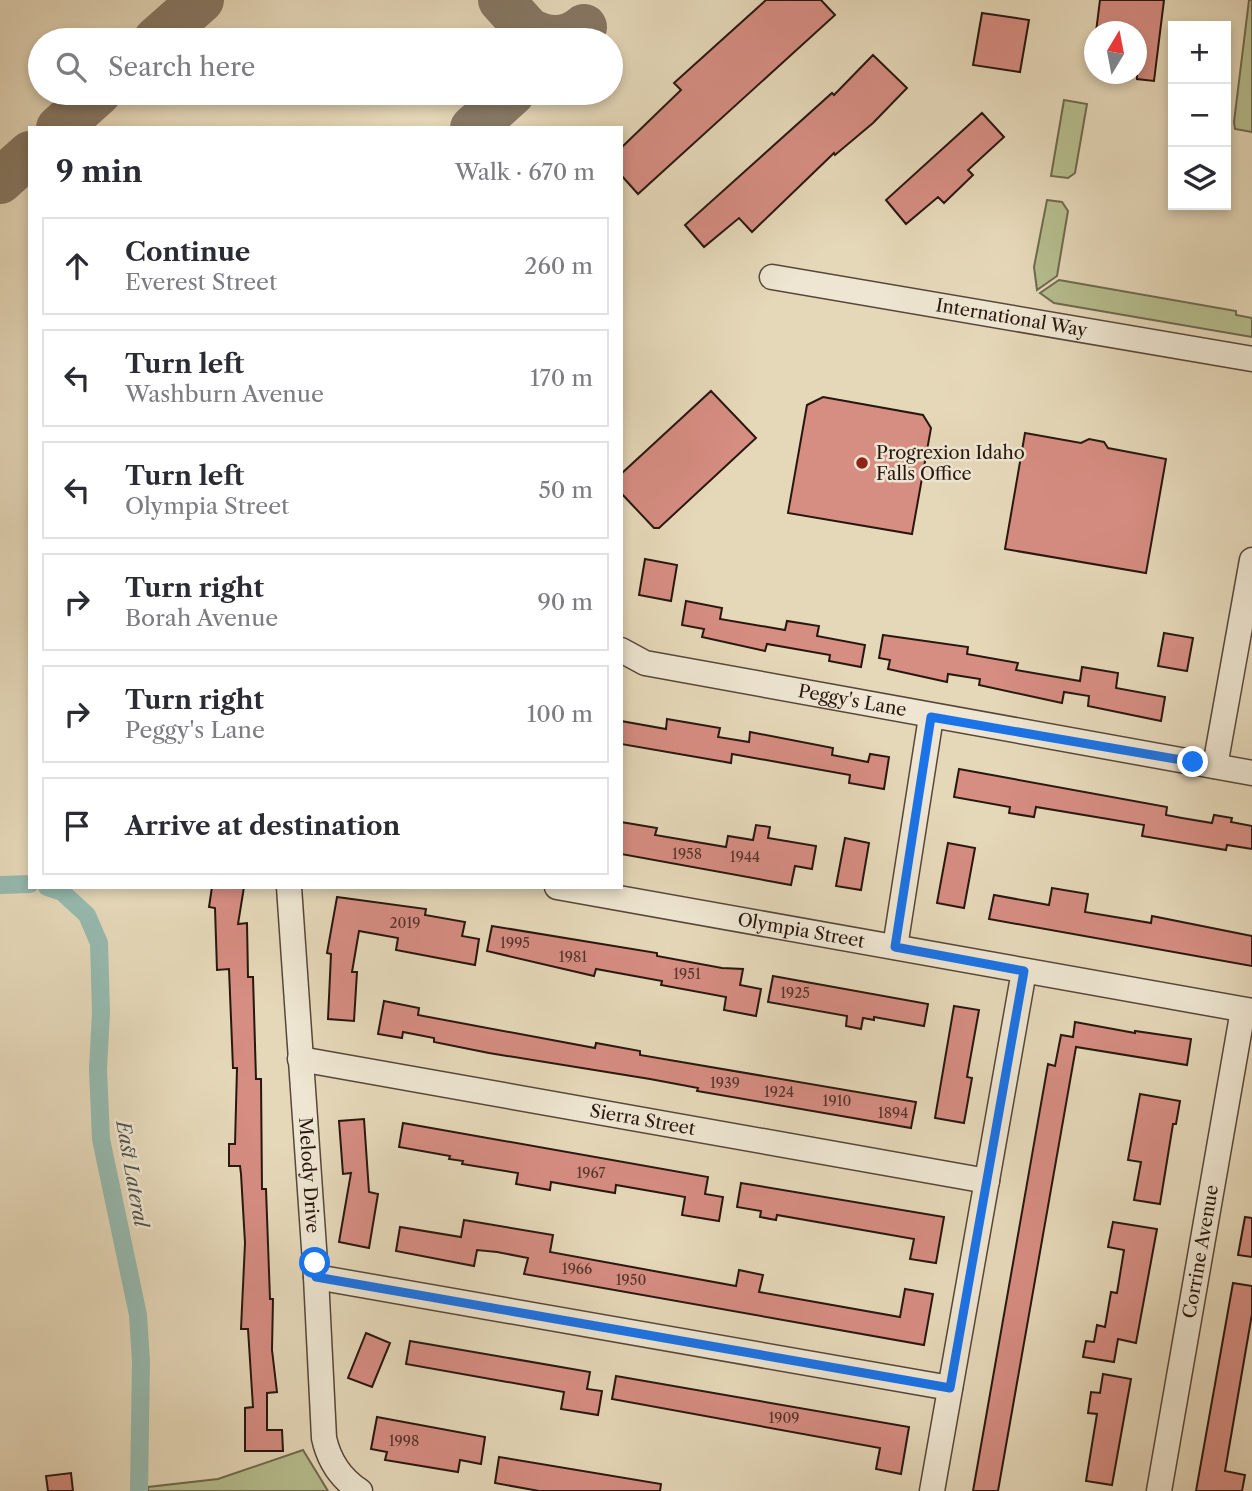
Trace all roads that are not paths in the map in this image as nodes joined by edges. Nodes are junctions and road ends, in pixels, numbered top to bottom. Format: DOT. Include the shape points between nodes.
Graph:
graph roads {
  1 [pos="772,277"];
  2 [pos="1252,359"];
  3 [pos="1252,560"];
  4 [pos="623,651"];
  5 [pos="931,717"];
  6 [pos="1215,766"];
  7 [pos="1252,773"];
  8 [pos="289,889"];
  9 [pos="568,889"];
  10 [pos="895,947"];
  11 [pos="1024,971"];
  12 [pos="1247,1011"];
  13 [pos="300,1059"];
  14 [pos="987,1181"];
  15 [pos="316,1277"];
  16 [pos="950,1388"];
  17 [pos="360,1491"];
  18 [pos="932,1491"];
  19 [pos="1159,1491"];
  1 -- 2 [label="street, International Way"];
  3 -- 6 [label="street"];
  4 -- 5 [label="street, Peggy's Lane" via="645,663"];
  5 -- 6 [label="street, Peggy's Lane"];
  5 -- 10 [label="street"];
  6 -- 7 [label="street, Peggy's Lane"];
  8 -- 13 [label="street, Melody Drive"];
  9 -- 10 [label="street, Olympia Street"];
  10 -- 11 [label="street, Olympia Street"];
  11 -- 12 [label="street, Olympia Street"];
  11 -- 14 [label="street"];
  12 -- 19 [label="street, Corrine Avenue"];
  13 -- 14 [label="street, Sierra Street"];
  13 -- 15 [label="street, Melody Drive"];
  14 -- 16 [label="street"];
  15 -- 16 [label="street"];
  15 -- 17 [label="street, Melody Drive" via="327,1454"];
  16 -- 18 [label="street"];
}
